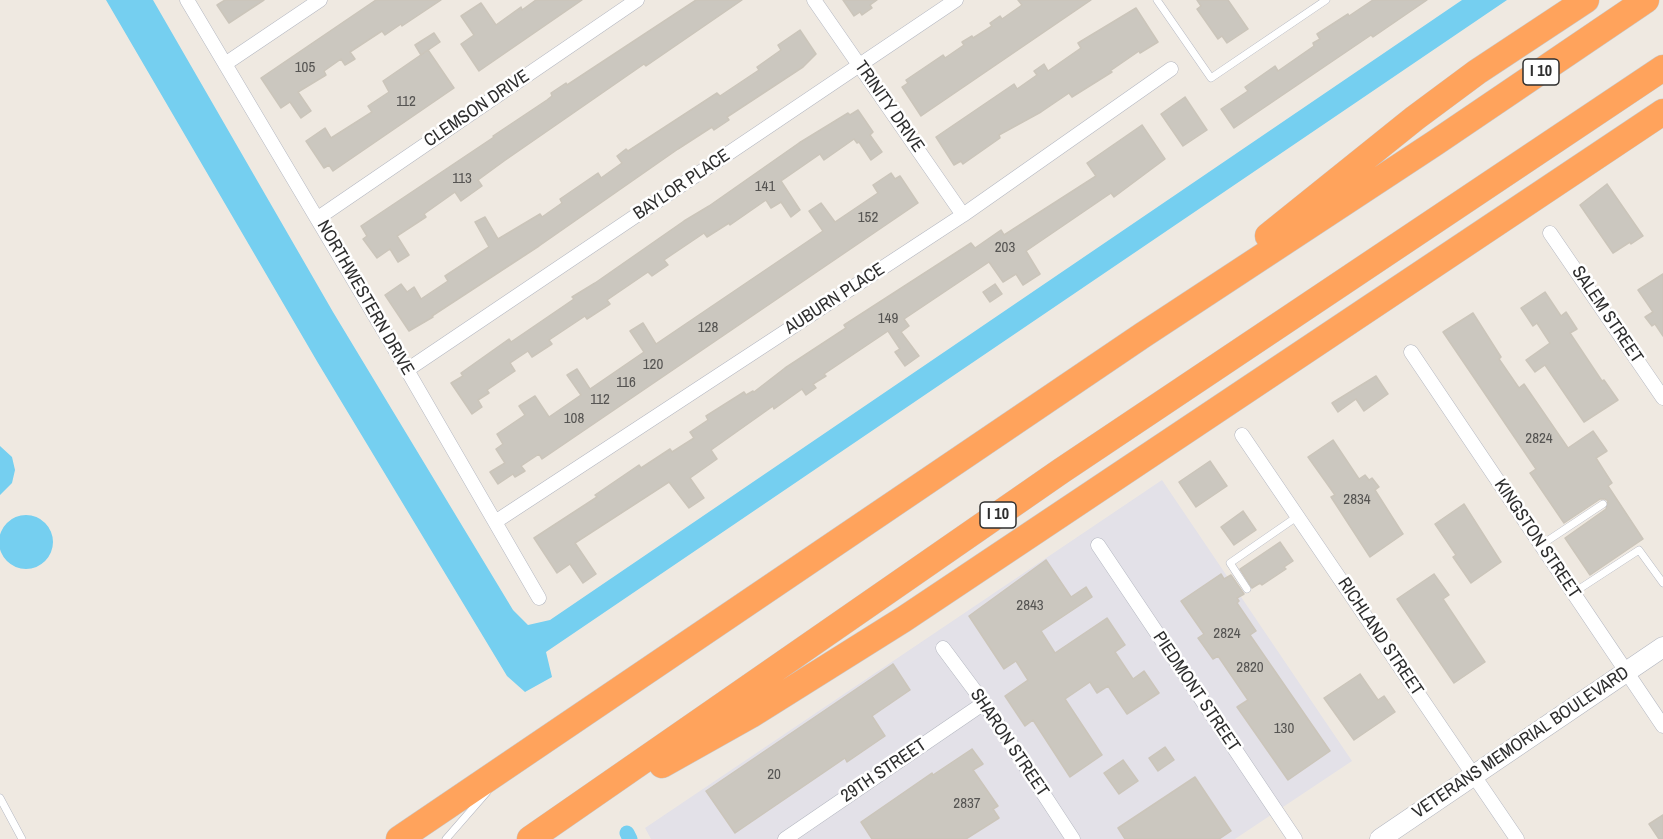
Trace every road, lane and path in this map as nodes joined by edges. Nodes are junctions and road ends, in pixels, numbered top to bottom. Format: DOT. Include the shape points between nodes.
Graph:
graph roads {
  1 [pos="187,0"];
  2 [pos="320,0"];
  3 [pos="637,0"];
  4 [pos="814,0"];
  5 [pos="956,0"];
  6 [pos="1157,0"];
  7 [pos="1326,0"];
  8 [pos="1586,0"];
  9 [pos="1647,0"];
  10 [pos="225,64"];
  11 [pos="860,65"];
  12 [pos="1663,68"];
  13 [pos="1171,69"];
  14 [pos="1663,112"];
  15 [pos="963,215"];
  16 [pos="318,218"];
  17 [pos="1550,233"];
  18 [pos="1143,335"];
  19 [pos="1411,352"];
  20 [pos="407,370"];
  21 [pos="1663,398"];
  22 [pos="1242,435"];
  23 [pos="1603,504"];
  24 [pos="1298,516"];
  25 [pos="495,522"];
  26 [pos="1541,544"];
  27 [pos="1098,545"];
  28 [pos="1663,583"];
  29 [pos="1247,589"];
  30 [pos="1573,593"];
  31 [pos="538,598"];
  32 [pos="1663,646"];
  33 [pos="943,648"];
  34 [pos="1626,672"];
  35 [pos="984,703"];
  36 [pos="1663,726"];
  37 [pos="515,761"];
  38 [pos="1473,775"];
  39 [pos="0,798"];
  40 [pos="22,839"];
  41 [pos="399,839"];
  42 [pos="446,839"];
  43 [pos="530,839"];
  44 [pos="785,839"];
  45 [pos="1073,839"];
  46 [pos="1295,839"];
  47 [pos="1380,839"];
  48 [pos="1517,839"];
  1 -- 10 [label="street, NORTHWESTERN DRIVE"];
  2 -- 10 [label="street"];
  3 -- 16 [label="street, CLEMSON DRIVE"];
  4 -- 11 [label="street, TRINITY DRIVE"];
  5 -- 11 [label="street, BAYLOR PLACE"];
  6 -- 7 [label="lane" via="1211,78"];
  8 -- 18 [label="highway" via="1415,118"];
  9 -- 18 [label="highway, I 10"];
  10 -- 16 [label="street, NORTHWESTERN DRIVE"];
  11 -- 15 [label="street, TRINITY DRIVE"];
  11 -- 20 [label="street, BAYLOR PLACE"];
  12 -- 43 [label="highway, I 10" via="1061,471"];
  13 -- 15 [label="street, AUBURN PLACE"];
  14 -- 43 [label="highway" via="904,619 751,715"];
  15 -- 25 [label="street, AUBURN PLACE"];
  16 -- 20 [label="street, NORTHWESTERN DRIVE"];
  17 -- 21 [label="street, SALEM STREET"];
  18 -- 37 [label="highway, I 10"];
  19 -- 26 [label="street, KINGSTON STREET"];
  20 -- 25 [label="street, NORTHWESTERN DRIVE"];
  22 -- 24 [label="street, RICHLAND STREET"];
  23 -- 26 [label="lane"];
  24 -- 29 [label="lane" via="1230,563"];
  24 -- 38 [label="street, RICHLAND STREET"];
  25 -- 31 [label="street, NORTHWESTERN DRIVE"];
  26 -- 30 [label="street, KINGSTON STREET"];
  27 -- 46 [label="street, PIEDMONT STREET"];
  28 -- 30 [label="lane" via="1639,550"];
  30 -- 34 [label="street, KINGSTON STREET"];
  32 -- 34 [label="street, VETERANS MEMORIAL BOULEVARD"];
  33 -- 35 [label="street, SHARON STREET"];
  34 -- 36 [label="street, KINGSTON STREET"];
  34 -- 38 [label="street, VETERANS MEMORIAL BOULEVARD"];
  35 -- 44 [label="street, 29TH STREET"];
  35 -- 45 [label="street, SHARON STREET"];
  37 -- 41 [label="highway, I 10"];
  37 -- 42 [label="lane"];
  38 -- 47 [label="street, VETERANS MEMORIAL BOULEVARD"];
  38 -- 48 [label="street, RICHLAND STREET"];
  39 -- 40 [label="lane"];
}
